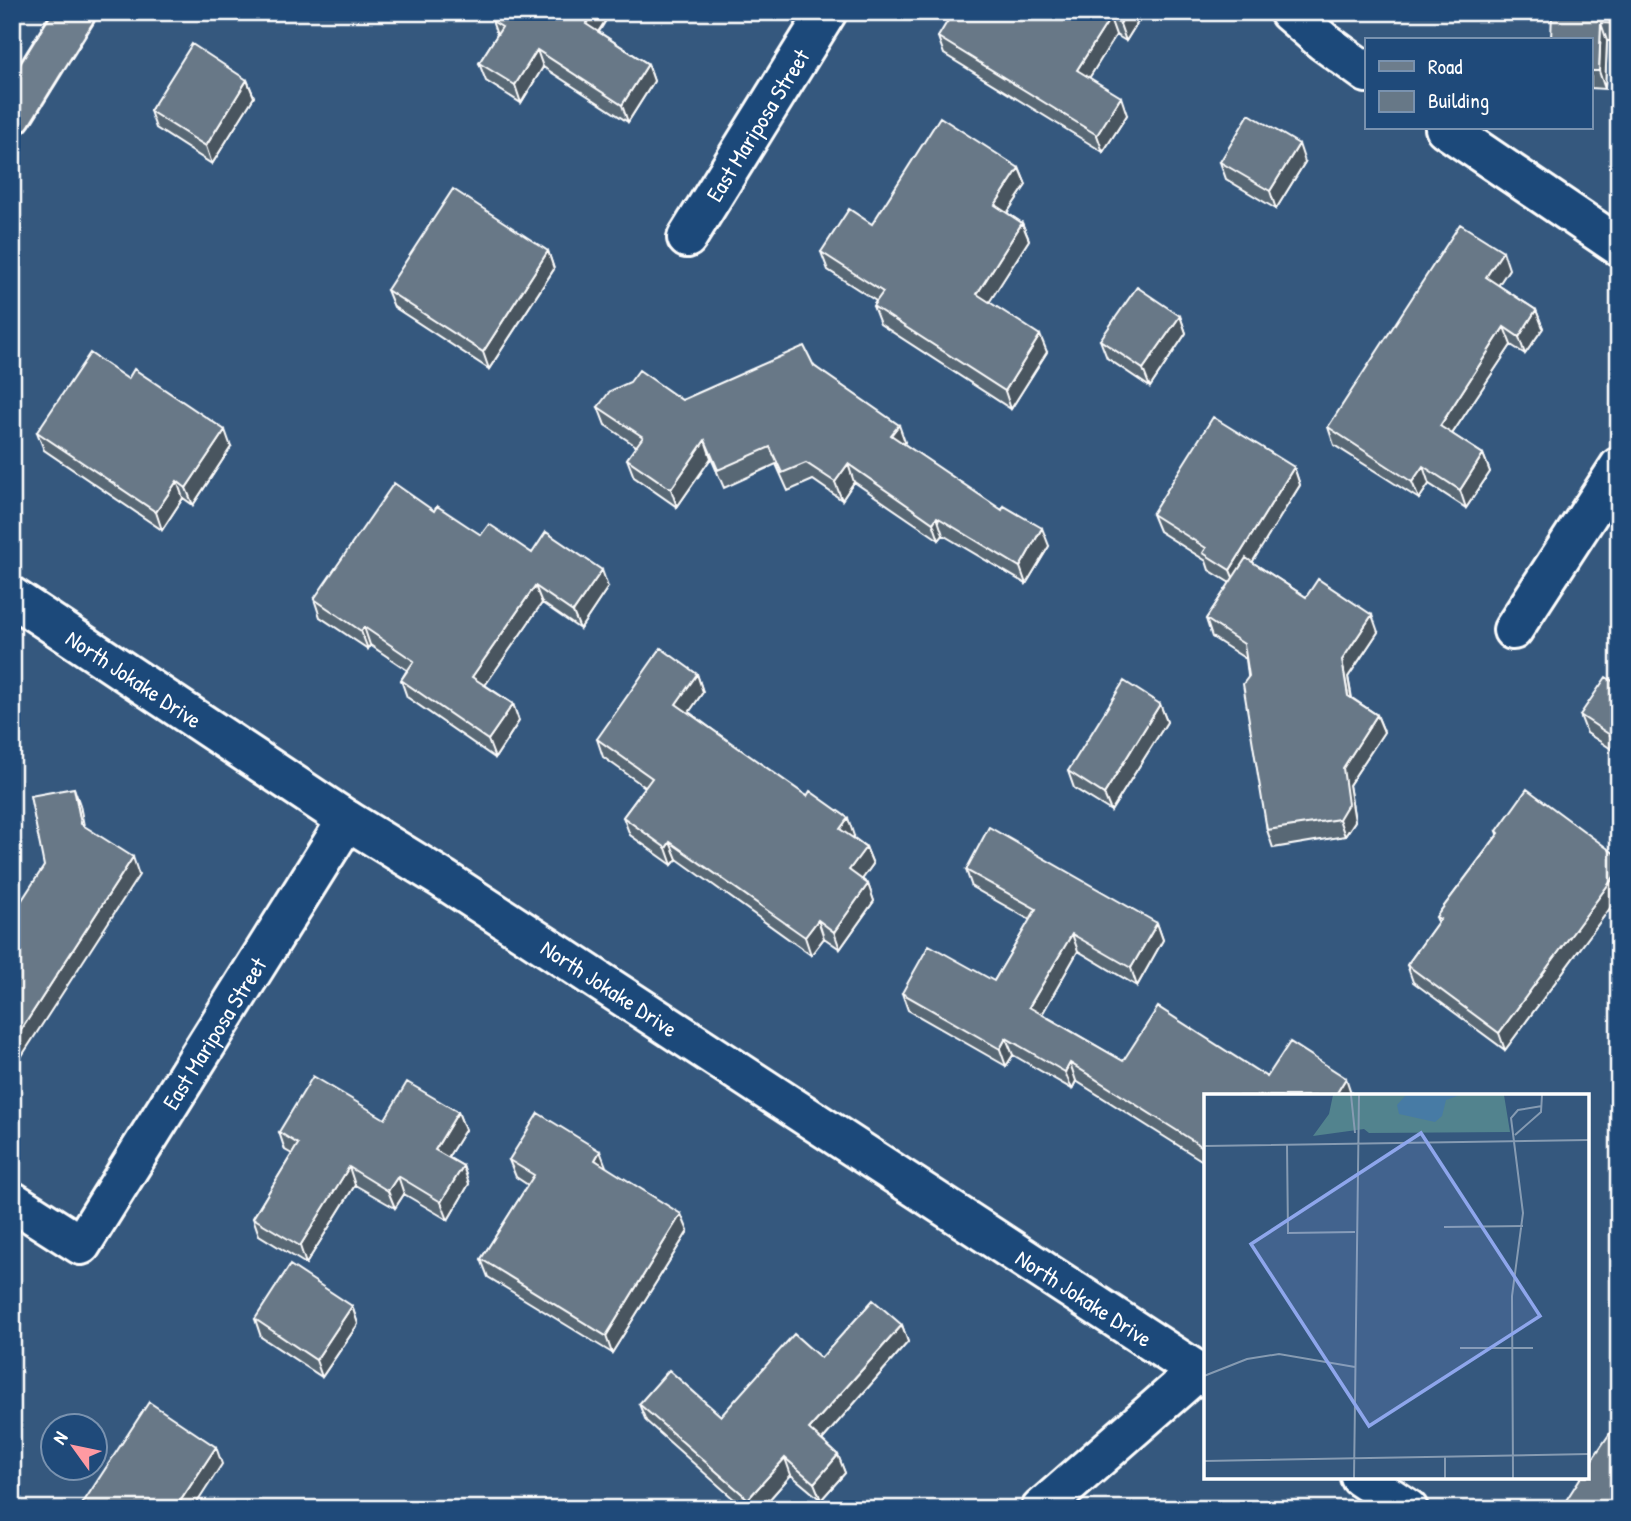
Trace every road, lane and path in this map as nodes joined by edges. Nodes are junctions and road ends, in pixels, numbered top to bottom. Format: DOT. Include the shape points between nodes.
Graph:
graph roads {
  1 [pos="76,12"];
  2 [pos="827,12"];
  3 [pos="1289,12"];
  4 [pos="1365,72"];
  5 [pos="12,115"];
  6 [pos="1449,130"];
  7 [pos="687,238"];
  8 [pos="1619,246"];
  9 [pos="1619,467"];
  10 [pos="12,597"];
  11 [pos="1513,630"];
  12 [pos="347,820"];
  13 [pos="12,1202"];
  14 [pos="1201,1375"];
  15 [pos="1363,1479"];
  16 [pos="1041,1509"];
  17 [pos="1408,1509"];
  1 -- 5 [label="main road"];
  2 -- 7 [label="street, East Mariposa Street"];
  3 -- 4 [label="street"];
  6 -- 8 [label="street"];
  9 -- 11 [label="street"];
  10 -- 12 [label="street, North Jokake Drive"];
  12 -- 13 [label="street, East Mariposa Street" via="81,1245"];
  12 -- 14 [label="street, North Jokake Drive"];
  14 -- 16 [label="street"];
  15 -- 17 [label="street"];
}
